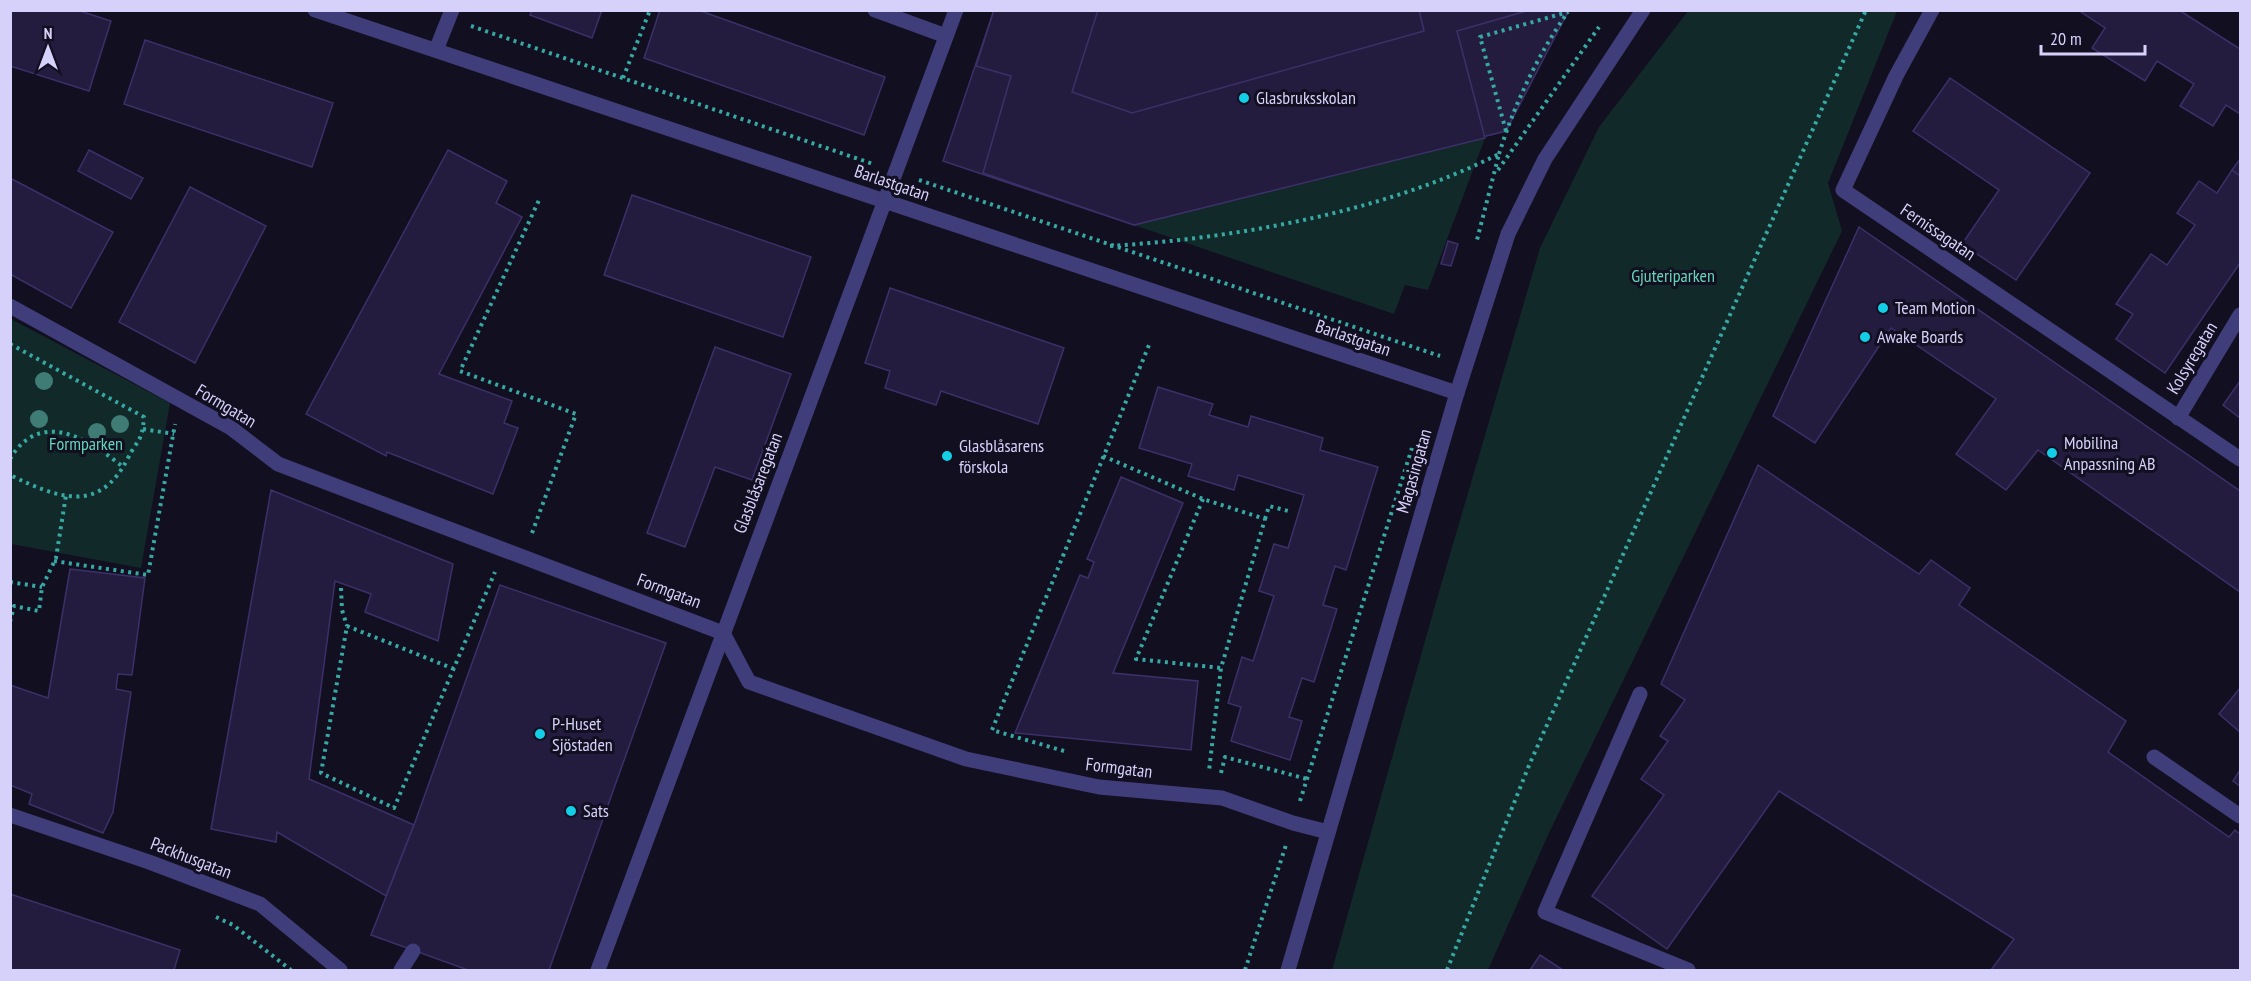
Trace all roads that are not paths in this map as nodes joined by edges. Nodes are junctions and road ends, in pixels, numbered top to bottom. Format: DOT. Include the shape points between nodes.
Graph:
graph roads {
  1 [pos="315,10"];
  2 [pos="875,10"];
  3 [pos="956,10"];
  4 [pos="1643,10"];
  5 [pos="1932,10"];
  6 [pos="451,15"];
  7 [pos="946,36"];
  8 [pos="436,50"];
  9 [pos="885,201"];
  10 [pos="10,306"];
  11 [pos="2241,315"];
  12 [pos="1457,393"];
  13 [pos="2178,418"];
  14 [pos="2241,459"];
  15 [pos="723,633"];
  16 [pos="1640,694"];
  17 [pos="2154,757"];
  18 [pos="10,815"];
  19 [pos="2241,816"];
  20 [pos="1328,832"];
  21 [pos="413,951"];
  22 [pos="340,970"];
  23 [pos="401,970"];
  24 [pos="598,970"];
  25 [pos="1287,970"];
  26 [pos="1688,970"];
  1 -- 8 [label="street, Barlastgatan"];
  2 -- 7 [label="street"];
  3 -- 7 [label="street, Glasblåsaregatan"];
  4 -- 12 [label="street, Magasingatan" via="1545,159 1508,234"];
  5 -- 13 [label="street, Fernissagatan" via="1896,76 1843,190"];
  6 -- 8 [label="street"];
  7 -- 9 [label="street, Glasblåsaregatan"];
  8 -- 9 [label="street, Barlastgatan"];
  9 -- 12 [label="street, Barlastgatan"];
  9 -- 15 [label="street, Glasblåsaregatan"];
  10 -- 15 [label="street, Formgatan" via="231,428 278,464"];
  11 -- 13 [label="street, Kolsyregatan"];
  12 -- 20 [label="street, Magasingatan"];
  13 -- 14 [label="street, Kolsyregatan"];
  15 -- 20 [label="street, Formgatan" via="748,682 966,759 1098,787 1222,798"];
  15 -- 24 [label="street, Glasblåsaregatan"];
  16 -- 26 [label="street" via="1545,912"];
  17 -- 19 [label="street"];
  18 -- 22 [label="street, Packhusgatan" via="260,904"];
  20 -- 25 [label="street, Magasingatan"];
  21 -- 23 [label="street"];
}
